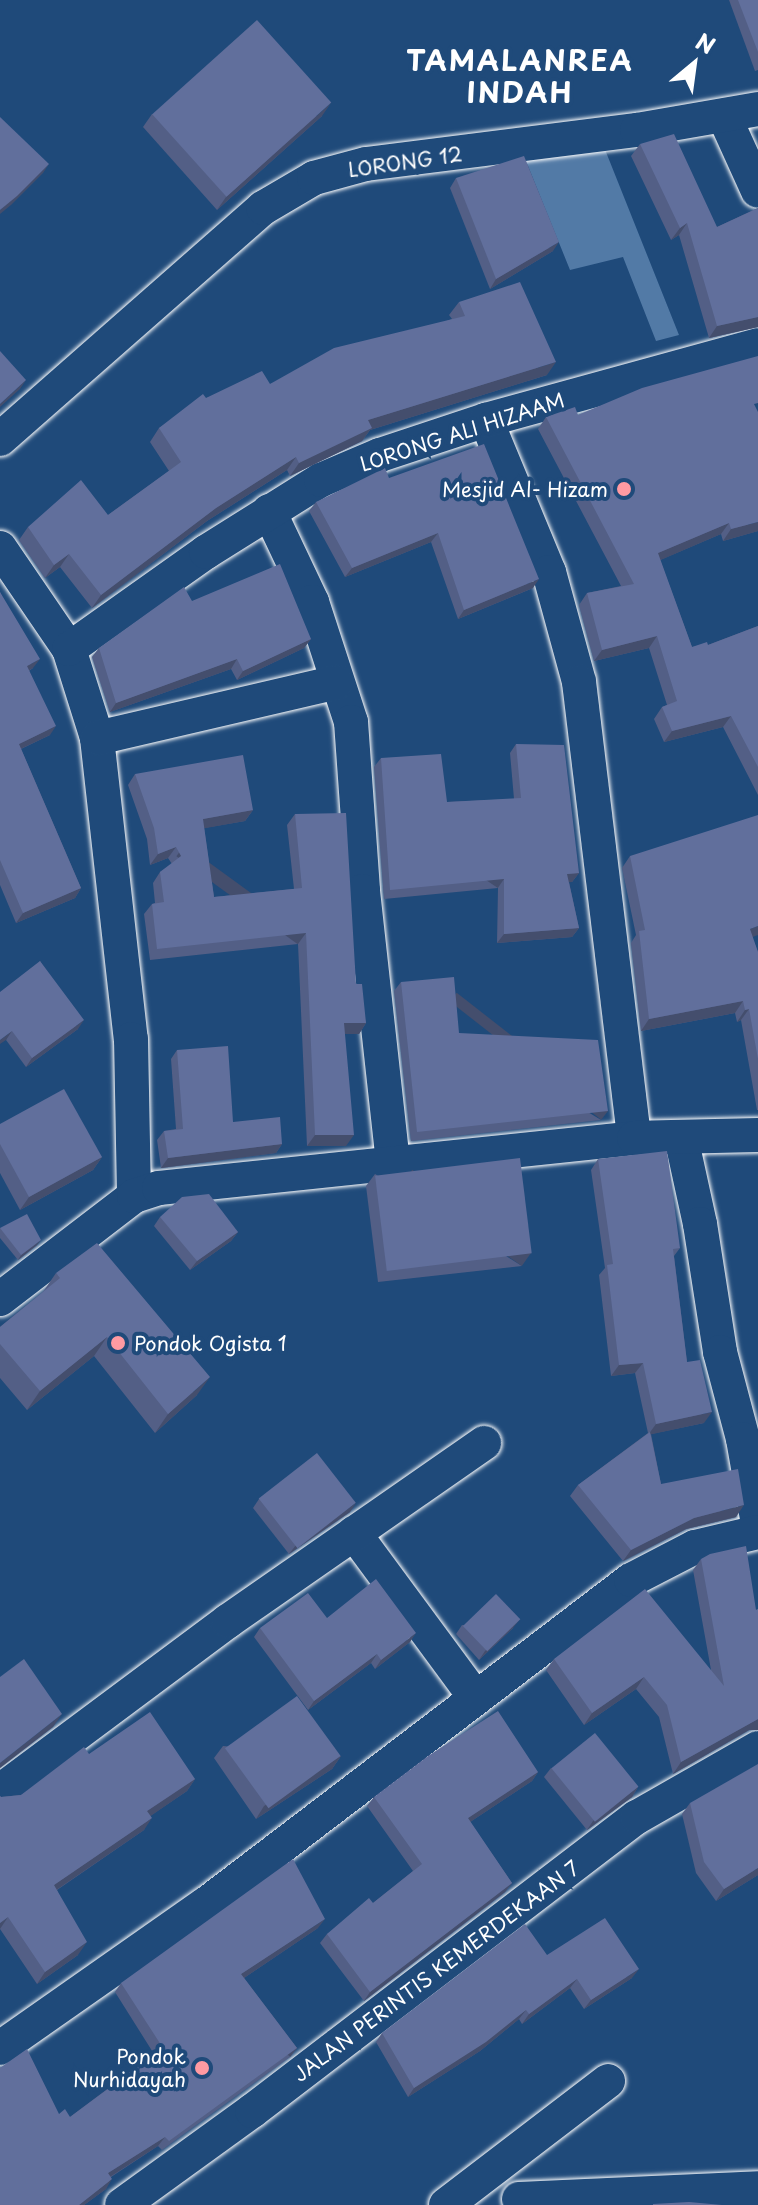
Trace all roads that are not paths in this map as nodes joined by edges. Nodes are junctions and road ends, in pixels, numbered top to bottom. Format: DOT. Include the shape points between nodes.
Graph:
graph roads {
  1 [pos="758,109"];
  2 [pos="724,116"];
  3 [pos="758,191"];
  4 [pos="758,345"];
  5 [pos="486,420"];
  6 [pos="0,439"];
  7 [pos="269,511"];
  8 [pos="0,548"];
  9 [pos="69,649"];
  10 [pos="337,682"];
  11 [pos="97,738"];
  12 [pos="758,1135"];
  13 [pos="681,1137"];
  14 [pos="634,1138"];
  15 [pos="393,1163"];
  16 [pos="134,1196"];
  17 [pos="0,1299"];
  18 [pos="484,1443"];
  19 [pos="758,1524"];
  20 [pos="758,1532"];
  21 [pos="354,1533"];
  22 [pos="475,1697"];
  23 [pos="758,1748"];
  24 [pos="0,1791"];
  25 [pos="0,2048"];
  26 [pos="608,2081"];
  27 [pos="758,2188"];
  28 [pos="519,2199"];
  29 [pos="122,2205"];
  30 [pos="446,2205"];
  1 -- 2 [label="street, LORONG 12"];
  2 -- 3 [label="street"];
  2 -- 6 [label="street, LORONG 12" via="366,164 314,178 263,208"];
  4 -- 5 [label="street, LORONG ALI HIZAAM"];
  5 -- 7 [label="street, LORONG ALI HIZAAM" via="380,455 321,480"];
  5 -- 14 [label="street" via="549,572 579,682"];
  7 -- 9 [label="street, LORONG ALI HIZAAM"];
  7 -- 10 [label="street" via="312,602"];
  8 -- 9 [label="street"];
  9 -- 11 [label="street"];
  10 -- 11 [label="street"];
  10 -- 15 [label="street" via="351,722 363,891"];
  11 -- 16 [label="street" via="131,1039"];
  12 -- 13 [label="street"];
  13 -- 14 [label="street"];
  13 -- 19 [label="street"];
  14 -- 15 [label="street"];
  15 -- 16 [label="street" via="185,1184"];
  16 -- 17 [label="street"];
  18 -- 21 [label="street"];
  20 -- 22 [label="street" via="695,1547 653,1566"];
  21 -- 22 [label="street"];
  21 -- 24 [label="street"];
  22 -- 25 [label="street" via="206,1904"];
  23 -- 29 [label="street, JALAN PERINTIS KEMERDEKAAN 7" via="637,1817"];
  26 -- 30 [label="street"];
  27 -- 28 [label="street"];
}
